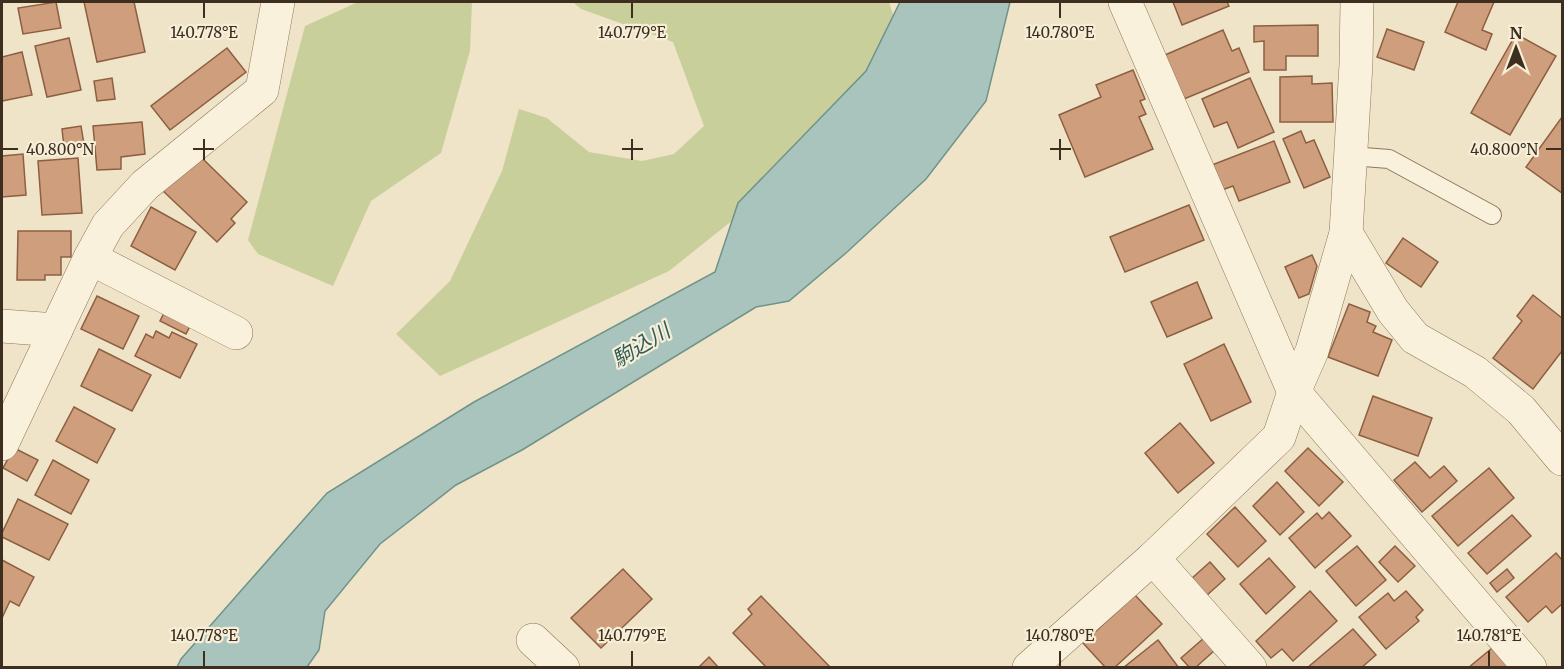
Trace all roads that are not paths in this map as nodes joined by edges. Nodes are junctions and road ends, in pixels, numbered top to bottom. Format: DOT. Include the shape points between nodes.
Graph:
graph roads {
  1 [pos="278,2"];
  2 [pos="1125,2"];
  3 [pos="1357,2"];
  4 [pos="1351,156"];
  5 [pos="1492,215"];
  6 [pos="1346,233"];
  7 [pos="90,258"];
  8 [pos="2,326"];
  9 [pos="56,330"];
  10 [pos="236,333"];
  11 [pos="1294,392"];
  12 [pos="2,444"];
  13 [pos="1563,459"];
  14 [pos="1153,558"];
  15 [pos="533,640"];
  16 [pos="563,668"];
  17 [pos="1029,668"];
  18 [pos="1250,668"];
  19 [pos="1530,668"];
  1 -- 7 [label="street" via="262,90 145,185 108,225"];
  2 -- 11 [label="street"];
  3 -- 4 [label="street"];
  4 -- 5 [label="lane" via="1389,159"];
  4 -- 6 [label="street"];
  6 -- 11 [label="street" via="1312,351"];
  6 -- 13 [label="street" via="1414,338 1475,372 1521,410"];
  7 -- 9 [label="street"];
  7 -- 10 [label="street"];
  8 -- 9 [label="street"];
  9 -- 12 [label="street"];
  11 -- 14 [label="street" via="1279,437"];
  11 -- 19 [label="street"];
  14 -- 17 [label="street"];
  14 -- 18 [label="street"];
  15 -- 16 [label="street"];
}
